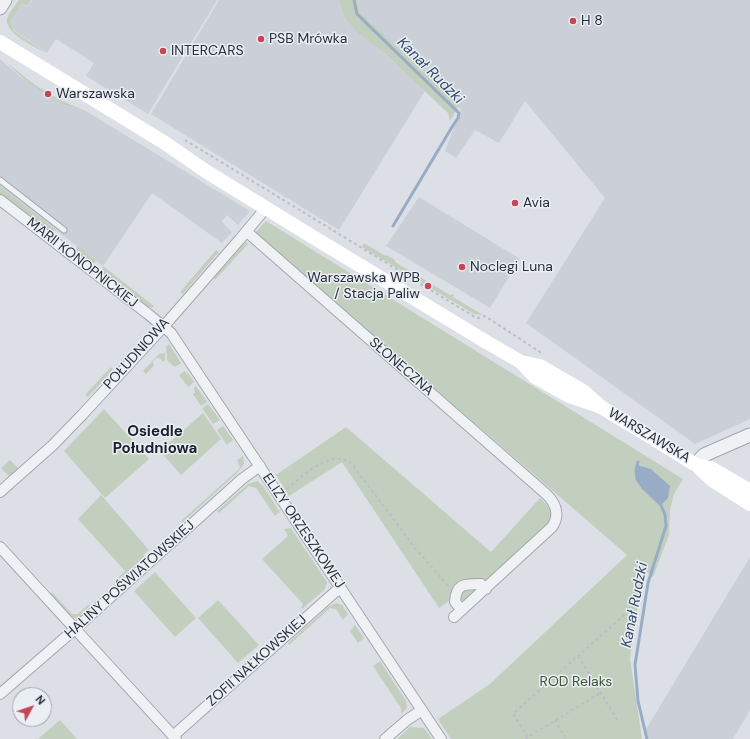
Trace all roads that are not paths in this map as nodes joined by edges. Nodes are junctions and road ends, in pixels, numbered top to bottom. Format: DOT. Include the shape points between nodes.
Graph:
graph roads {
  1 [pos="5,0"];
  2 [pos="0,8"];
  3 [pos="0,42"];
  4 [pos="0,180"];
  5 [pos="0,200"];
  6 [pos="265,207"];
  7 [pos="64,230"];
  8 [pos="246,232"];
  9 [pos="164,326"];
  10 [pos="750,435"];
  11 [pos="696,465"];
  12 [pos="260,466"];
  13 [pos="750,491"];
  14 [pos="0,492"];
  15 [pos="750,504"];
  16 [pos="0,547"];
  17 [pos="341,588"];
  18 [pos="486,588"];
  19 [pos="75,629"];
  20 [pos="0,694"];
  21 [pos="422,710"];
  22 [pos="174,738"];
  23 [pos="385,739"];
  24 [pos="441,739"];
  1 -- 2 [label="street"];
  3 -- 6 [label="main road, WARSZAWSKA"];
  4 -- 7 [label="lane"];
  5 -- 9 [label="street, MARII KONOPNICKIEJ"];
  6 -- 8 [label="street, POŁUDNIOWA"];
  6 -- 11 [label="main road, WARSZAWSKA" via="488,343 521,362 540,366 583,391 601,407"];
  8 -- 9 [label="street, POŁUDNIOWA"];
  8 -- 18 [label="street, SŁONECZNA" via="545,492 554,503 557,514 552,527"];
  9 -- 12 [label="street, ELIZY ORZESZKOWEJ" via="177,340"];
  9 -- 14 [label="street, POŁUDNIOWA" via="57,441"];
  10 -- 11 [label="street" via="709,452"];
  11 -- 13 [label="main road, WARSZAWSKA" via="711,468"];
  11 -- 15 [label="main road, WARSZAWSKA" via="711,479"];
  12 -- 17 [label="street, ELIZY ORZESZKOWEJ"];
  12 -- 19 [label="street, HALINY POŚWIATOWSKIEJ" via="242,479"];
  16 -- 19 [label="street"];
  17 -- 21 [label="street, ELIZY ORZESZKOWEJ"];
  17 -- 22 [label="street, ZOFII NAŁKOWSKIEJ"];
  18 -- 18 [label="street" via="458,614 455,602 457,590 467,584 481,584"];
  19 -- 20 [label="street, HALINY POŚWIATOWSKIEJ"];
  19 -- 22 [label="street"];
  21 -- 23 [label="street"];
  21 -- 24 [label="street, ELIZY ORZESZKOWEJ"];
}
